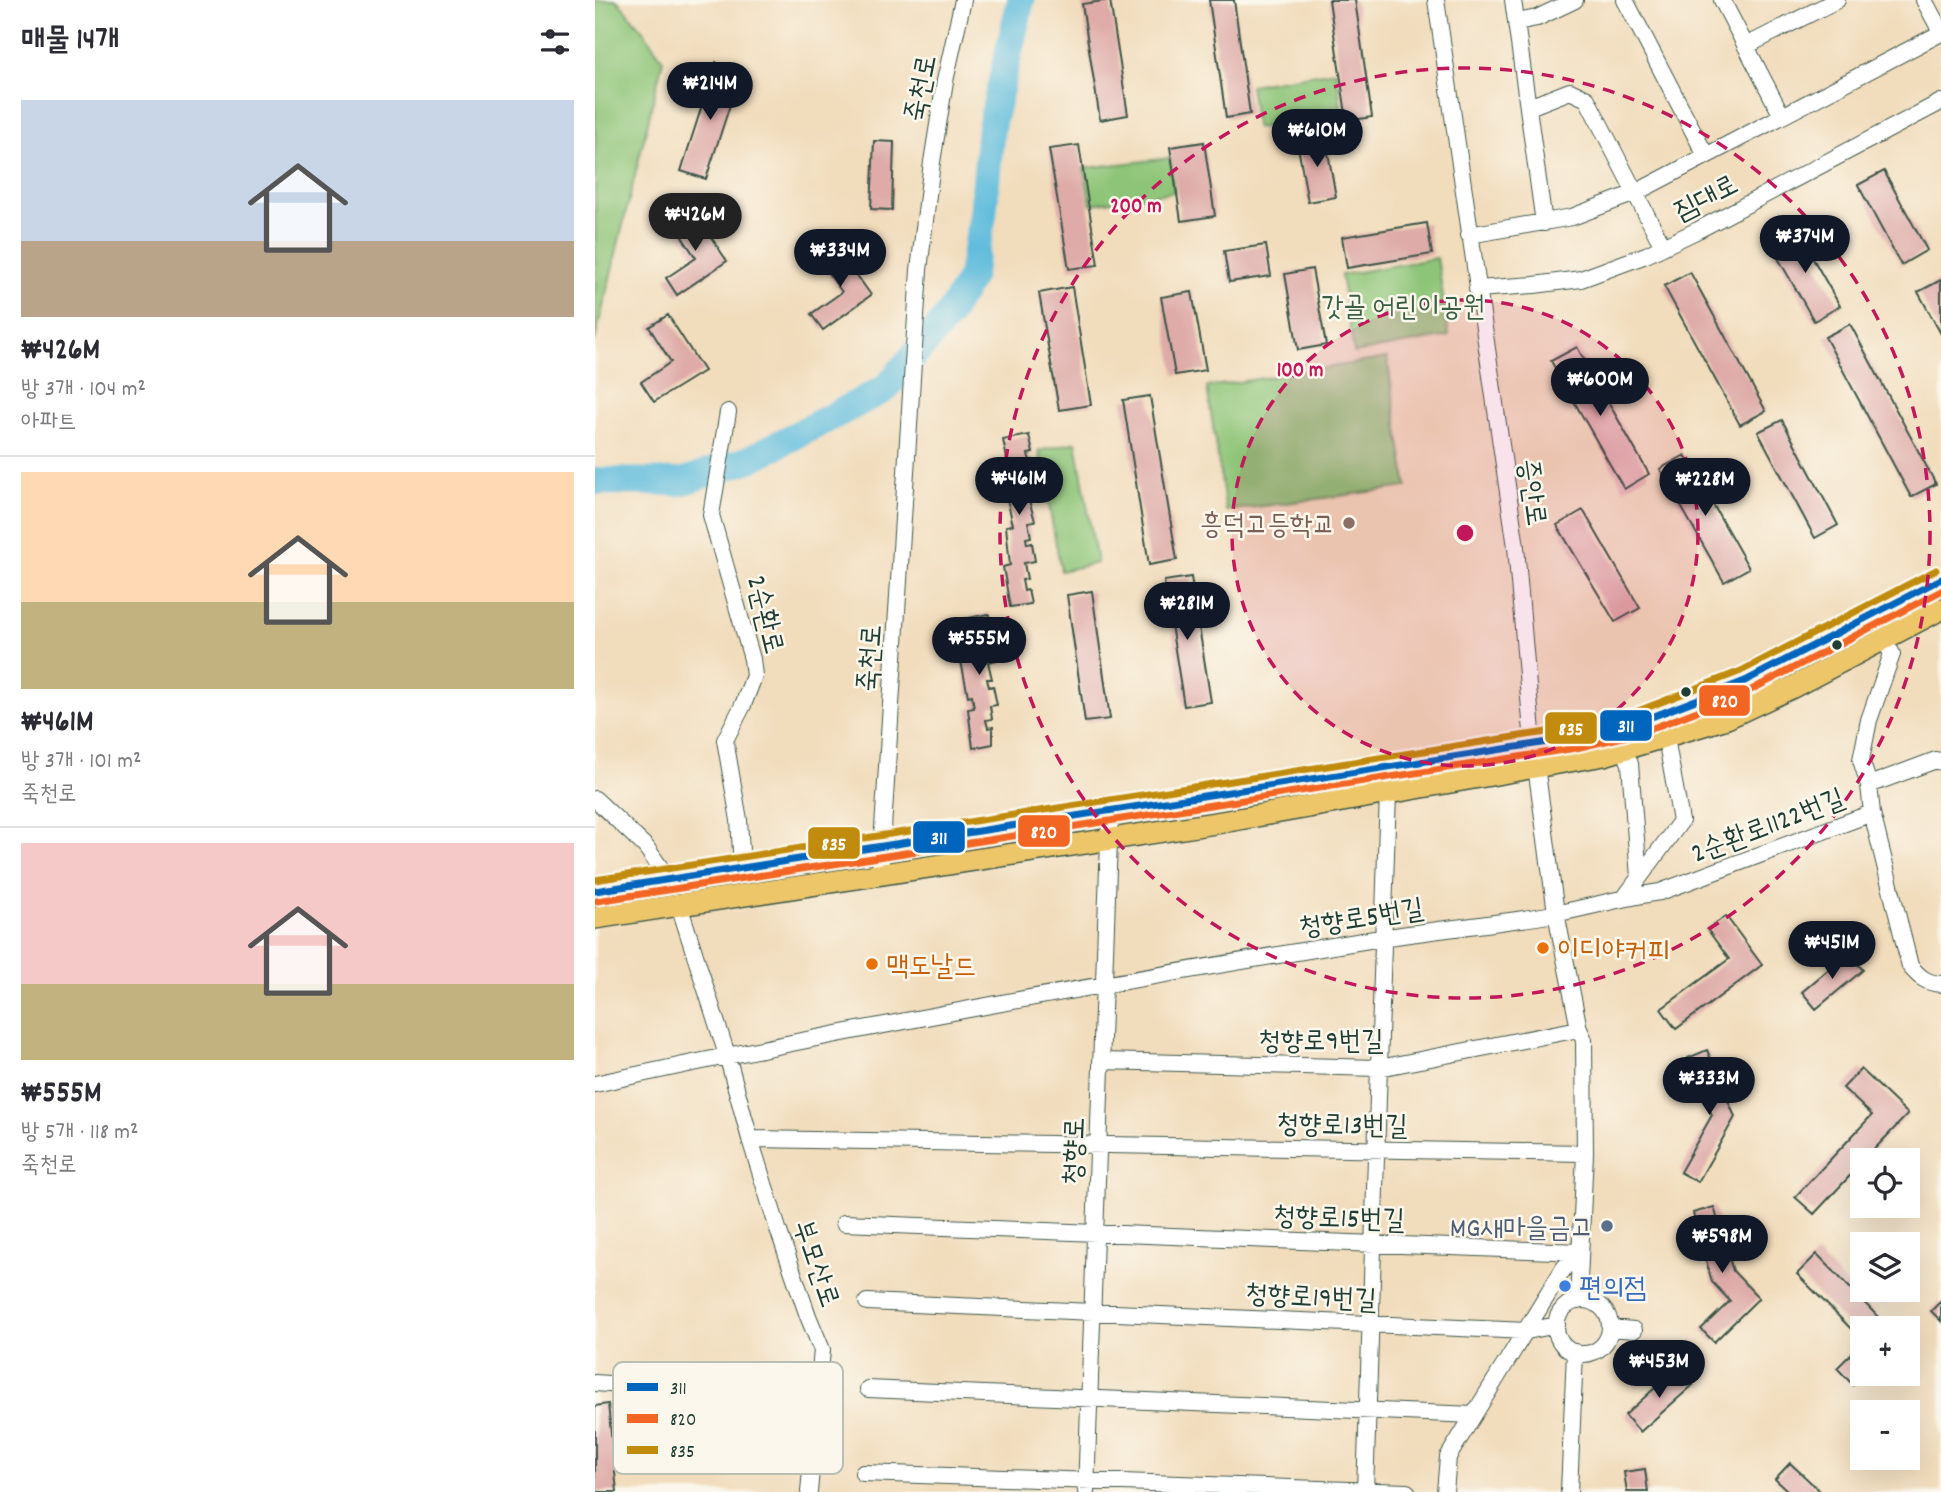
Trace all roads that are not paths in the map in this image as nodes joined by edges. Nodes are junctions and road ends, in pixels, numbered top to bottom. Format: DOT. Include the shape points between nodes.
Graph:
graph roads {
  1 [pos="963,0"];
  2 [pos="1436,0"];
  3 [pos="1513,0"];
  4 [pos="1575,0"];
  5 [pos="1625,0"];
  6 [pos="1722,0"];
  7 [pos="1924,0"];
  8 [pos="1830,2"];
  9 [pos="1517,22"];
  10 [pos="1941,33"];
  11 [pos="1746,46"];
  12 [pos="1941,102"];
  13 [pos="1529,107"];
  14 [pos="1782,116"];
  15 [pos="1706,156"];
  16 [pos="1635,193"];
  17 [pos="1544,223"];
  18 [pos="1469,235"];
  19 [pos="1663,247"];
  20 [pos="1477,289"];
  21 [pos="729,412"];
  22 [pos="1941,579"];
  23 [pos="1941,609"];
  24 [pos="1884,639"];
  25 [pos="1666,737"];
  26 [pos="1533,744"];
  27 [pos="1624,749"];
  28 [pos="1941,762"];
  29 [pos="1536,767"];
  30 [pos="1869,785"];
  31 [pos="1388,793"];
  32 [pos="595,799"];
  33 [pos="1110,812"];
  34 [pos="1872,813"];
  35 [pos="1109,839"];
  36 [pos="881,847"];
  37 [pos="742,867"];
  38 [pos="880,875"];
  39 [pos="1639,877"];
  40 [pos="668,879"];
  41 [pos="595,891"];
  42 [pos="1625,897"];
  43 [pos="679,905"];
  44 [pos="1556,913"];
  45 [pos="595,918"];
  46 [pos="1383,938"];
  47 [pos="1941,984"];
  48 [pos="1104,986"];
  49 [pos="1579,1029"];
  50 [pos="727,1055"];
  51 [pos="1101,1061"];
  52 [pos="1379,1068"];
  53 [pos="595,1084"];
  54 [pos="750,1139"];
  55 [pos="1098,1145"];
  56 [pos="1376,1150"];
  57 [pos="1585,1153"];
  58 [pos="844,1223"];
  59 [pos="1095,1233"];
  60 [pos="1373,1244"];
  61 [pos="1580,1252"];
  62 [pos="1578,1301"];
  63 [pos="867,1302"];
  64 [pos="1092,1312"];
  65 [pos="1371,1324"];
  66 [pos="1557,1325"];
  67 [pos="1610,1328"];
  68 [pos="1634,1330"];
  69 [pos="1527,1331"];
  70 [pos="1575,1352"];
  71 [pos="821,1362"];
  72 [pos="595,1384"];
  73 [pos="613,1385"];
  74 [pos="868,1389"];
  75 [pos="1089,1398"];
  76 [pos="1368,1410"];
  77 [pos="1474,1415"];
  78 [pos="863,1473"];
  79 [pos="811,1474"];
  80 [pos="1086,1486"];
  81 [pos="1365,1491"];
  82 [pos="809,1492"];
  83 [pos="1407,1492"];
  84 [pos="1445,1492"];
  85 [pos="1569,1492"];
  1 -- 36 [label="street, 죽천로" via="936,135 919,270"];
  2 -- 18 [label="street, 증안로"];
  3 -- 9 [label="street"];
  4 -- 9 [label="street"];
  5 -- 15 [label="street"];
  6 -- 11 [label="street"];
  7 -- 10 [label="street"];
  8 -- 11 [label="street"];
  9 -- 13 [label="street"];
  10 -- 14 [label="street"];
  11 -- 14 [label="street"];
  12 -- 19 [label="street, 짐대로"];
  13 -- 16 [label="street" via="1570,91 1587,99"];
  13 -- 17 [label="street"];
  14 -- 15 [label="street"];
  15 -- 16 [label="street"];
  16 -- 17 [label="street"];
  16 -- 19 [label="street"];
  17 -- 18 [label="street"];
  18 -- 20 [label="street, 증안로"];
  19 -- 20 [label="street, 짐대로" via="1580,279"];
  20 -- 26 [label="street, 증안로" via="1516,547"];
  21 -- 37 [label="street, 2순환로" via="711,515 754,676 725,740"];
  22 -- 26 [label="main road" via="1745,681 1685,706 1636,723"];
  23 -- 24 [label="main road"];
  24 -- 25 [label="main road" via="1727,718"];
  24 -- 30 [label="street, 2순환로1122번길" via="1892,654 1861,760"];
  25 -- 27 [label="main road"];
  25 -- 39 [label="street" via="1681,821"];
  26 -- 29 [label="street, 증안로"];
  26 -- 33 [label="main road"];
  27 -- 29 [label="main road"];
  27 -- 39 [label="street" via="1630,764"];
  28 -- 30 [label="street"];
  29 -- 31 [label="main road"];
  29 -- 44 [label="street, 증안로"];
  30 -- 34 [label="street, 2순환로1122번길"];
  31 -- 35 [label="main road"];
  31 -- 46 [label="street"];
  32 -- 40 [label="street" via="646,847"];
  33 -- 35 [label="street, 청향로"];
  33 -- 36 [label="main road"];
  34 -- 42 [label="street, 2순환로1122번길" via="1660,892"];
  34 -- 47 [label="street" via="1910,965 1919,977"];
  35 -- 38 [label="main road"];
  35 -- 48 [label="street, 청향로"];
  36 -- 37 [label="main road"];
  36 -- 38 [label="street, 죽천로"];
  37 -- 40 [label="main road"];
  38 -- 43 [label="main road"];
  39 -- 42 [label="street"];
  40 -- 41 [label="main road"];
  42 -- 44 [label="street, 청향로5번길"];
  43 -- 45 [label="main road"];
  43 -- 50 [label="street, 부모산로"];
  44 -- 46 [label="street, 청향로5번길"];
  44 -- 49 [label="street, 증안로"];
  46 -- 48 [label="street, 청향로5번길"];
  46 -- 52 [label="street"];
  48 -- 50 [label="street, 청향로5번길"];
  48 -- 51 [label="street, 청향로"];
  49 -- 52 [label="street, 청향로9번길"];
  49 -- 57 [label="street, 증안로" via="1584,1040"];
  50 -- 53 [label="street"];
  50 -- 54 [label="street, 부모산로"];
  51 -- 52 [label="street, 청향로9번길"];
  51 -- 55 [label="street, 청향로"];
  52 -- 56 [label="street"];
  54 -- 55 [label="street, 청향로13번길"];
  54 -- 71 [label="street, 부모산로" via="822,1350"];
  55 -- 56 [label="street, 청향로13번길"];
  55 -- 59 [label="street, 청향로"];
  56 -- 57 [label="street, 청향로13번길"];
  56 -- 60 [label="street"];
  57 -- 61 [label="street, 증안로"];
  58 -- 59 [label="street, 청향로15번길"];
  59 -- 60 [label="street, 청향로15번길"];
  59 -- 64 [label="street, 청향로"];
  60 -- 61 [label="street, 청향로15번길"];
  60 -- 65 [label="street"];
  61 -- 62 [label="street, 증안로"];
  61 -- 69 [label="street" via="1564,1268"];
  62 -- 66 [label="street" via="1567,1305"];
  62 -- 67 [label="street" via="1600,1305"];
  63 -- 64 [label="street, 청향로19번길"];
  64 -- 65 [label="street, 청향로19번길"];
  64 -- 75 [label="street, 청향로"];
  65 -- 69 [label="street, 청향로19번길"];
  65 -- 76 [label="street"];
  66 -- 69 [label="street, 청향로19번길"];
  66 -- 70 [label="street" via="1559,1338"];
  67 -- 68 [label="street"];
  67 -- 70 [label="street" via="1597,1350"];
  69 -- 77 [label="street"];
  70 -- 85 [label="street"];
  72 -- 73 [label="street"];
  74 -- 75 [label="street"];
  75 -- 76 [label="street"];
  75 -- 80 [label="street, 청향로"];
  76 -- 77 [label="street"];
  76 -- 81 [label="street"];
  77 -- 84 [label="street" via="1448,1457"];
  78 -- 80 [label="street"];
  79 -- 82 [label="street, 부모산로"];
  80 -- 81 [label="street"];
  81 -- 83 [label="street"];
}
